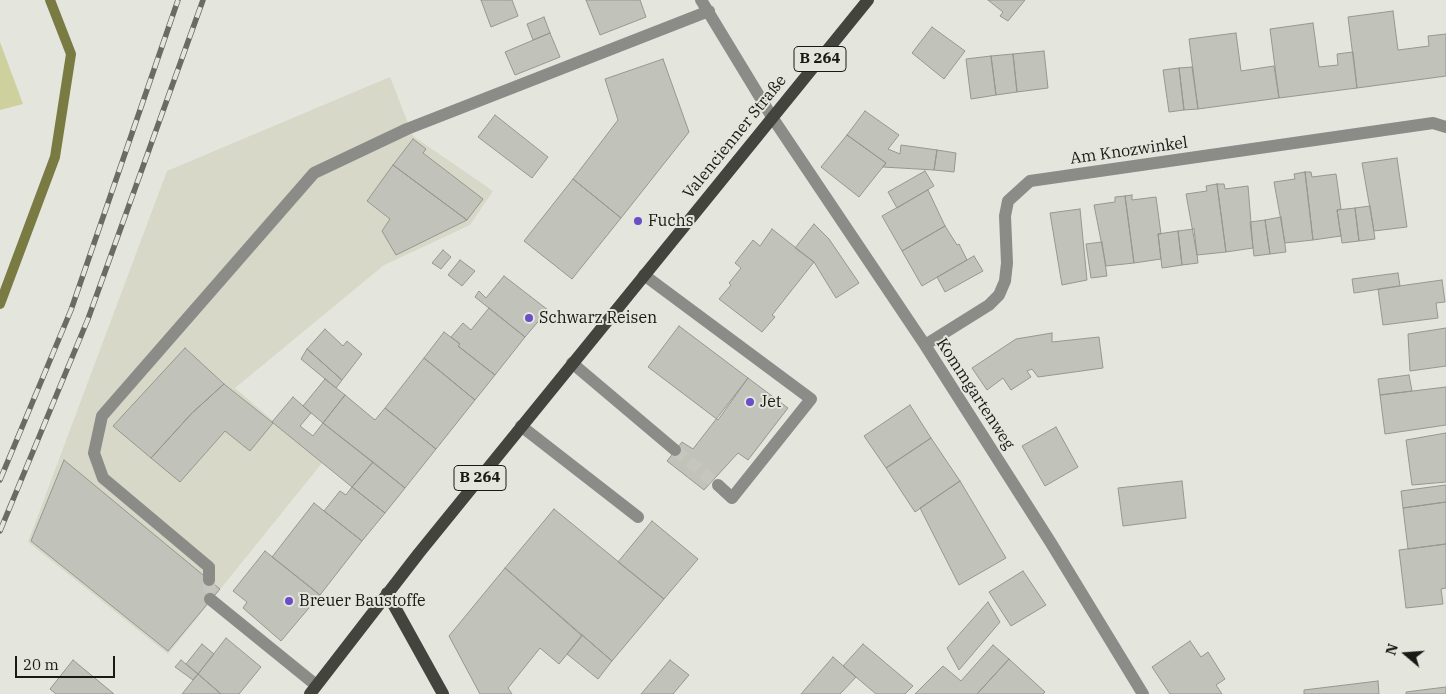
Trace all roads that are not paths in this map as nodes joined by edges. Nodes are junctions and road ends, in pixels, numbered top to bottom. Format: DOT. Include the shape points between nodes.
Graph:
graph roads {
  1 [pos="718,0"];
  2 [pos="868,0"];
  3 [pos="706,6"];
  4 [pos="772,117"];
  5 [pos="1446,127"];
  6 [pos="644,276"];
  7 [pos="925,345"];
  8 [pos="572,363"];
  9 [pos="522,426"];
  10 [pos="675,450"];
  11 [pos="718,485"];
  12 [pos="638,518"];
  13 [pos="209,580"];
  14 [pos="388,593"];
  15 [pos="210,599"];
  16 [pos="313,690"];
  17 [pos="443,694"];
  18 [pos="1143,694"];
  1 -- 3 [label="street"];
  2 -- 4 [label="main road, Valencienner Straße / B 264"];
  3 -- 4 [label="street, Kommgartenweg"];
  3 -- 13 [label="street" via="407,129 314,173 102,416 94,452 103,478 209,567"];
  4 -- 6 [label="main road, Valencienner Straße / B 264"];
  4 -- 7 [label="street, Kommgartenweg"];
  5 -- 7 [label="street, Am Knozwinkel" via="1433,123 1030,181 1008,200 1005,216 1006,272 999,295 989,305"];
  6 -- 8 [label="main road, Valencienner Straße / B 264"];
  6 -- 11 [label="street" via="811,399 732,498"];
  7 -- 18 [label="street, Kommgartenweg"];
  8 -- 9 [label="main road, Valencienner Straße / B 264"];
  8 -- 10 [label="street"];
  9 -- 12 [label="street"];
  9 -- 14 [label="main road, Valencienner Straße / B 264"];
  14 -- 16 [label="main road, Valencienner Straße / B 264"];
  14 -- 17 [label="main road"];
  15 -- 16 [label="street"];
}
